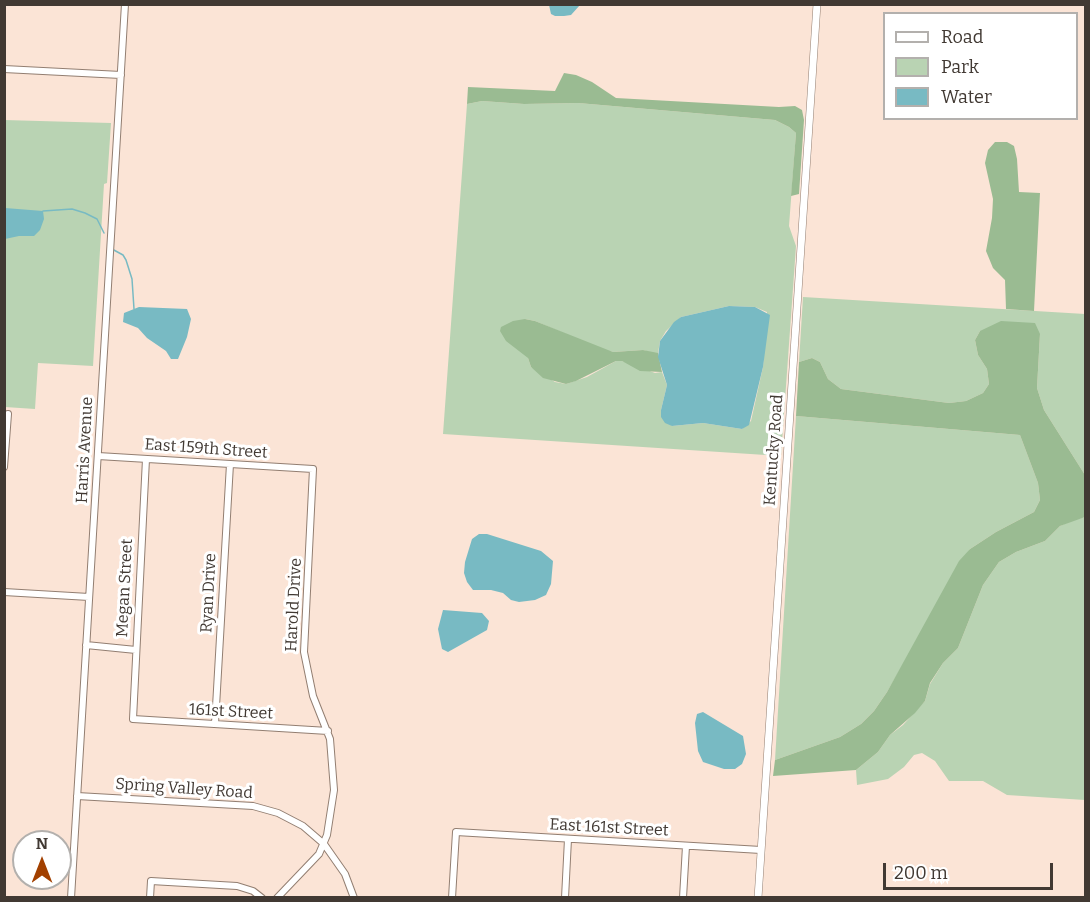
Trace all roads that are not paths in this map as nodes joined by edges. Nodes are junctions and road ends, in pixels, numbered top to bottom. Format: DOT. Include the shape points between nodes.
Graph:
graph roads {
  1 [pos="125,4"];
  2 [pos="817,4"];
  3 [pos="4,69"];
  4 [pos="121,75"];
  5 [pos="8,414"];
  6 [pos="98,456"];
  7 [pos="146,459"];
  8 [pos="230,464"];
  9 [pos="4,467"];
  10 [pos="313,469"];
  11 [pos="4,592"];
  12 [pos="89,597"];
  13 [pos="86,645"];
  14 [pos="136,650"];
  15 [pos="133,719"];
  16 [pos="215,724"];
  17 [pos="328,731"];
  18 [pos="77,796"];
  19 [pos="568,839"];
  20 [pos="324,844"];
  21 [pos="686,846"];
  22 [pos="761,850"];
  23 [pos="71,897"];
  24 [pos="150,897"];
  25 [pos="262,897"];
  26 [pos="277,897"];
  27 [pos="354,897"];
  28 [pos="452,897"];
  29 [pos="565,897"];
  30 [pos="683,897"];
  31 [pos="758,897"];
  1 -- 4 [label="street, Harris Avenue"];
  2 -- 22 [label="street, Kentucky Road"];
  3 -- 4 [label="street"];
  4 -- 6 [label="street, Harris Avenue"];
  5 -- 9 [label="street"];
  6 -- 7 [label="street, East 159th Street"];
  6 -- 12 [label="street, Harris Avenue"];
  7 -- 8 [label="street, East 159th Street"];
  7 -- 14 [label="street, Megan Street"];
  8 -- 10 [label="street, East 159th Street"];
  8 -- 16 [label="street, Ryan Drive"];
  10 -- 17 [label="street, Harold Drive" via="304,652 313,696"];
  11 -- 12 [label="street"];
  12 -- 13 [label="street, Harris Avenue"];
  13 -- 14 [label="street"];
  13 -- 18 [label="street, Harris Avenue"];
  14 -- 15 [label="street, Megan Street"];
  15 -- 16 [label="street, 161st Street"];
  16 -- 17 [label="street, 161st Street"];
  17 -- 20 [label="street, Harold Drive" via="334,790"];
  18 -- 20 [label="street, Spring Valley Road" via="253,806 292,819"];
  18 -- 23 [label="street, Harris Avenue"];
  19 -- 21 [label="street, East 161st Street"];
  19 -- 28 [label="street, East 161st Street" via="456,832"];
  19 -- 29 [label="street"];
  20 -- 26 [label="street" via="313,862"];
  20 -- 27 [label="street, Spring Valley Road" via="345,874"];
  21 -- 22 [label="street, East 161st Street"];
  21 -- 30 [label="street"];
  22 -- 31 [label="street, Kentucky Road"];
  24 -- 25 [label="street" via="151,881 237,886"];
}
